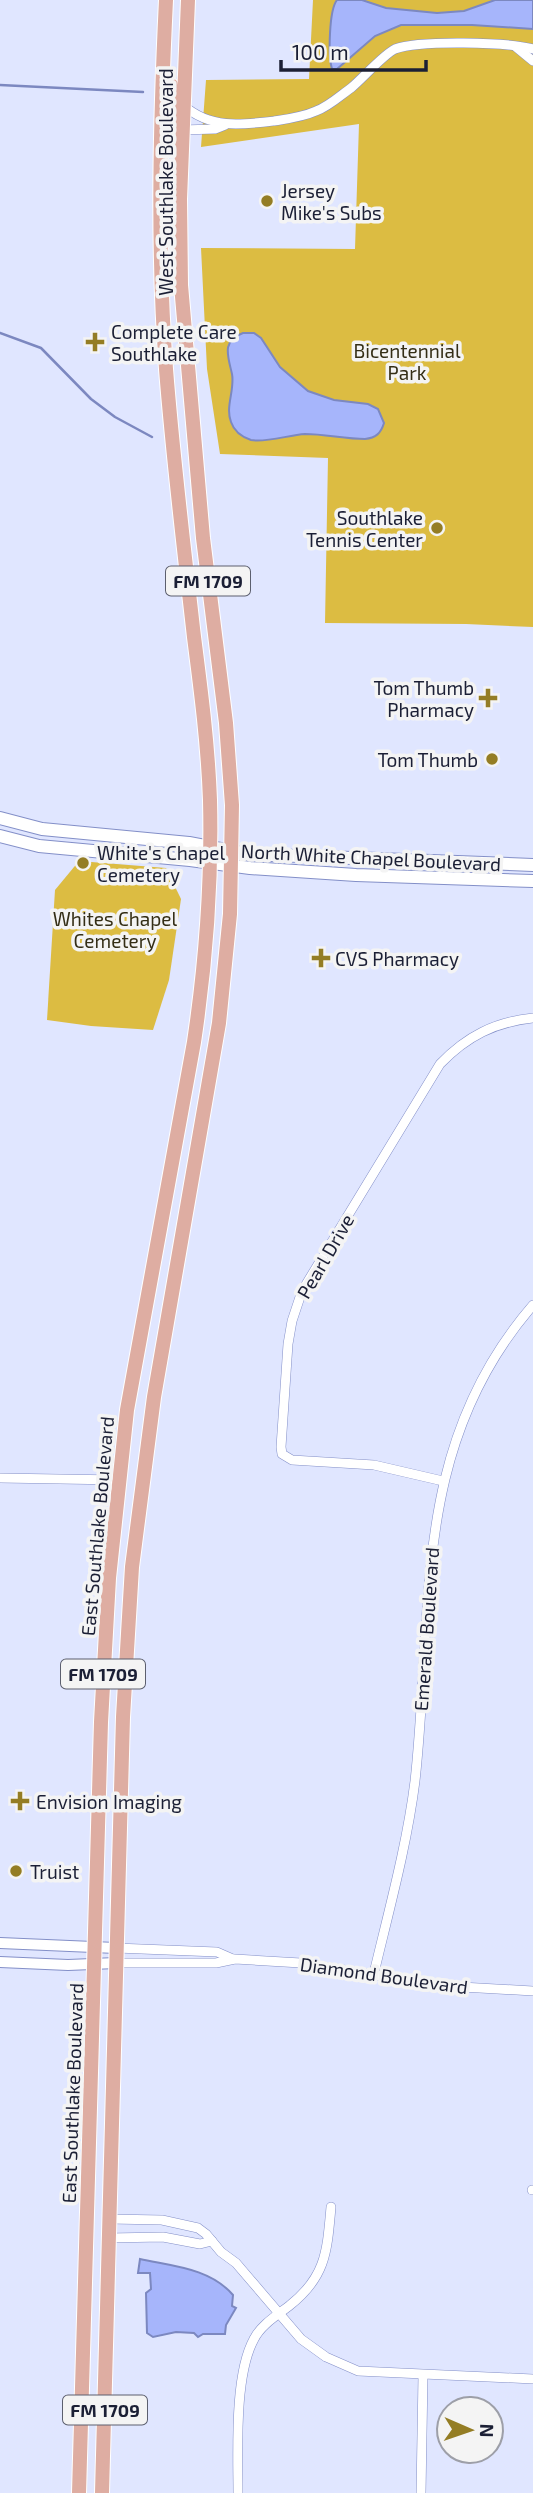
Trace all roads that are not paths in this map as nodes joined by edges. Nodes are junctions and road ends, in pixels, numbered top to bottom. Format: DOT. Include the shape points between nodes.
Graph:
graph roads {
  1 [pos="166,0"];
  2 [pos="188,0"];
  3 [pos="164,36"];
  4 [pos="514,46"];
  5 [pos="533,50"];
  6 [pos="533,61"];
  7 [pos="182,103"];
  8 [pos="225,125"];
  9 [pos="182,130"];
  10 [pos="159,152"];
  11 [pos="180,211"];
  12 [pos="0,818"];
  13 [pos="0,836"];
  14 [pos="210,846"];
  15 [pos="232,850"];
  16 [pos="210,862"];
  17 [pos="533,865"];
  18 [pos="232,866"];
  19 [pos="533,881"];
  20 [pos="533,1018"];
  21 [pos="182,1111"];
  22 [pos="204,1117"];
  23 [pos="533,1305"];
  24 [pos="0,1478"];
  25 [pos="119,1480"];
  26 [pos="443,1481"];
  27 [pos="132,1567"];
  28 [pos="0,1943"];
  29 [pos="96,1947"];
  30 [pos="116,1948"];
  31 [pos="235,1959"];
  32 [pos="0,1962"];
  33 [pos="116,1963"];
  34 [pos="95,1964"];
  35 [pos="374,1973"];
  36 [pos="533,1991"];
  37 [pos="331,2207"];
  38 [pos="110,2219"];
  39 [pos="109,2238"];
  40 [pos="212,2241"];
  41 [pos="278,2315"];
  42 [pos="423,2376"];
  43 [pos="533,2379"];
  44 [pos="79,2493"];
  45 [pos="102,2493"];
  46 [pos="238,2493"];
  47 [pos="421,2493"];
  1 -- 3 [label="main road, West Southlake Boulevard / FM 1709"];
  2 -- 7 [label="main road, West Southlake Boulevard / FM 1709"];
  3 -- 9 [label="main road" via="171,109"];
  3 -- 10 [label="main road, West Southlake Boulevard / FM 1709"];
  4 -- 5 [label="street"];
  4 -- 6 [label="street"];
  4 -- 8 [label="street" via="413,44 392,51 317,111"];
  7 -- 8 [label="street" via="196,116"];
  7 -- 9 [label="main road, West Southlake Boulevard / FM 1709"];
  8 -- 9 [label="street"];
  9 -- 11 [label="main road, West Southlake Boulevard / FM 1709"];
  10 -- 11 [label="main road" via="170,162 173,197"];
  10 -- 14 [label="main road, West Southlake Boulevard / FM 1709" via="166,370 205,724"];
  11 -- 15 [label="main road, West Southlake Boulevard / FM 1709" via="181,287 203,537 226,723"];
  12 -- 14 [label="main road, North White Chapel Boulevard" via="42,829"];
  13 -- 16 [label="main road, North White Chapel Boulevard" via="52,848"];
  14 -- 15 [label="main road, North White Chapel Boulevard"];
  14 -- 16 [label="main road, West Southlake Boulevard / FM 1709"];
  15 -- 17 [label="main road, North White Chapel Boulevard"];
  15 -- 18 [label="main road, West Southlake Boulevard / FM 1709"];
  16 -- 18 [label="main road, North White Chapel Boulevard"];
  16 -- 21 [label="main road, East Southlake Boulevard / FM 1709" via="201,993"];
  18 -- 19 [label="main road, North White Chapel Boulevard"];
  18 -- 22 [label="main road, East Southlake Boulevard / FM 1709" via="226,965"];
  20 -- 26 [label="street, Pearl Drive" via="485,1029 440,1064 302,1291 292,1321 282,1454 292,1460 374,1465"];
  21 -- 22 [label="main road"];
  21 -- 25 [label="main road, East Southlake Boulevard / FM 1709" via="127,1410"];
  22 -- 27 [label="main road, East Southlake Boulevard / FM 1709" via="154,1397"];
  23 -- 26 [label="street, Emerald Boulevard" via="484,1377"];
  24 -- 25 [label="street"];
  25 -- 27 [label="main road" via="131,1501"];
  25 -- 29 [label="main road, East Southlake Boulevard / FM 1709" via="103,1670"];
  26 -- 35 [label="street, Emerald Boulevard" via="427,1590 415,1781"];
  27 -- 30 [label="main road, East Southlake Boulevard / FM 1709"];
  28 -- 29 [label="street"];
  29 -- 30 [label="street"];
  29 -- 34 [label="main road, East Southlake Boulevard / FM 1709"];
  30 -- 31 [label="street, Diamond Boulevard" via="217,1952"];
  30 -- 33 [label="main road, East Southlake Boulevard / FM 1709"];
  31 -- 33 [label="street, Diamond Boulevard"];
  31 -- 35 [label="street, Diamond Boulevard"];
  32 -- 34 [label="street"];
  33 -- 34 [label="street"];
  33 -- 38 [label="main road, East Southlake Boulevard / FM 1709"];
  34 -- 44 [label="main road, East Southlake Boulevard / FM 1709"];
  35 -- 36 [label="street, Diamond Boulevard" via="444,1986"];
  37 -- 41 [label="street" via="322,2268 301,2297"];
  38 -- 39 [label="main road, East Southlake Boulevard / FM 1709"];
  38 -- 40 [label="street" via="181,2223 198,2228"];
  39 -- 40 [label="street"];
  39 -- 45 [label="main road, East Southlake Boulevard / FM 1709"];
  40 -- 41 [label="street"];
  41 -- 42 [label="street" via="326,2357 358,2371"];
  41 -- 46 [label="street" via="262,2327 246,2357"];
  42 -- 43 [label="street"];
  42 -- 47 [label="street"];
}
